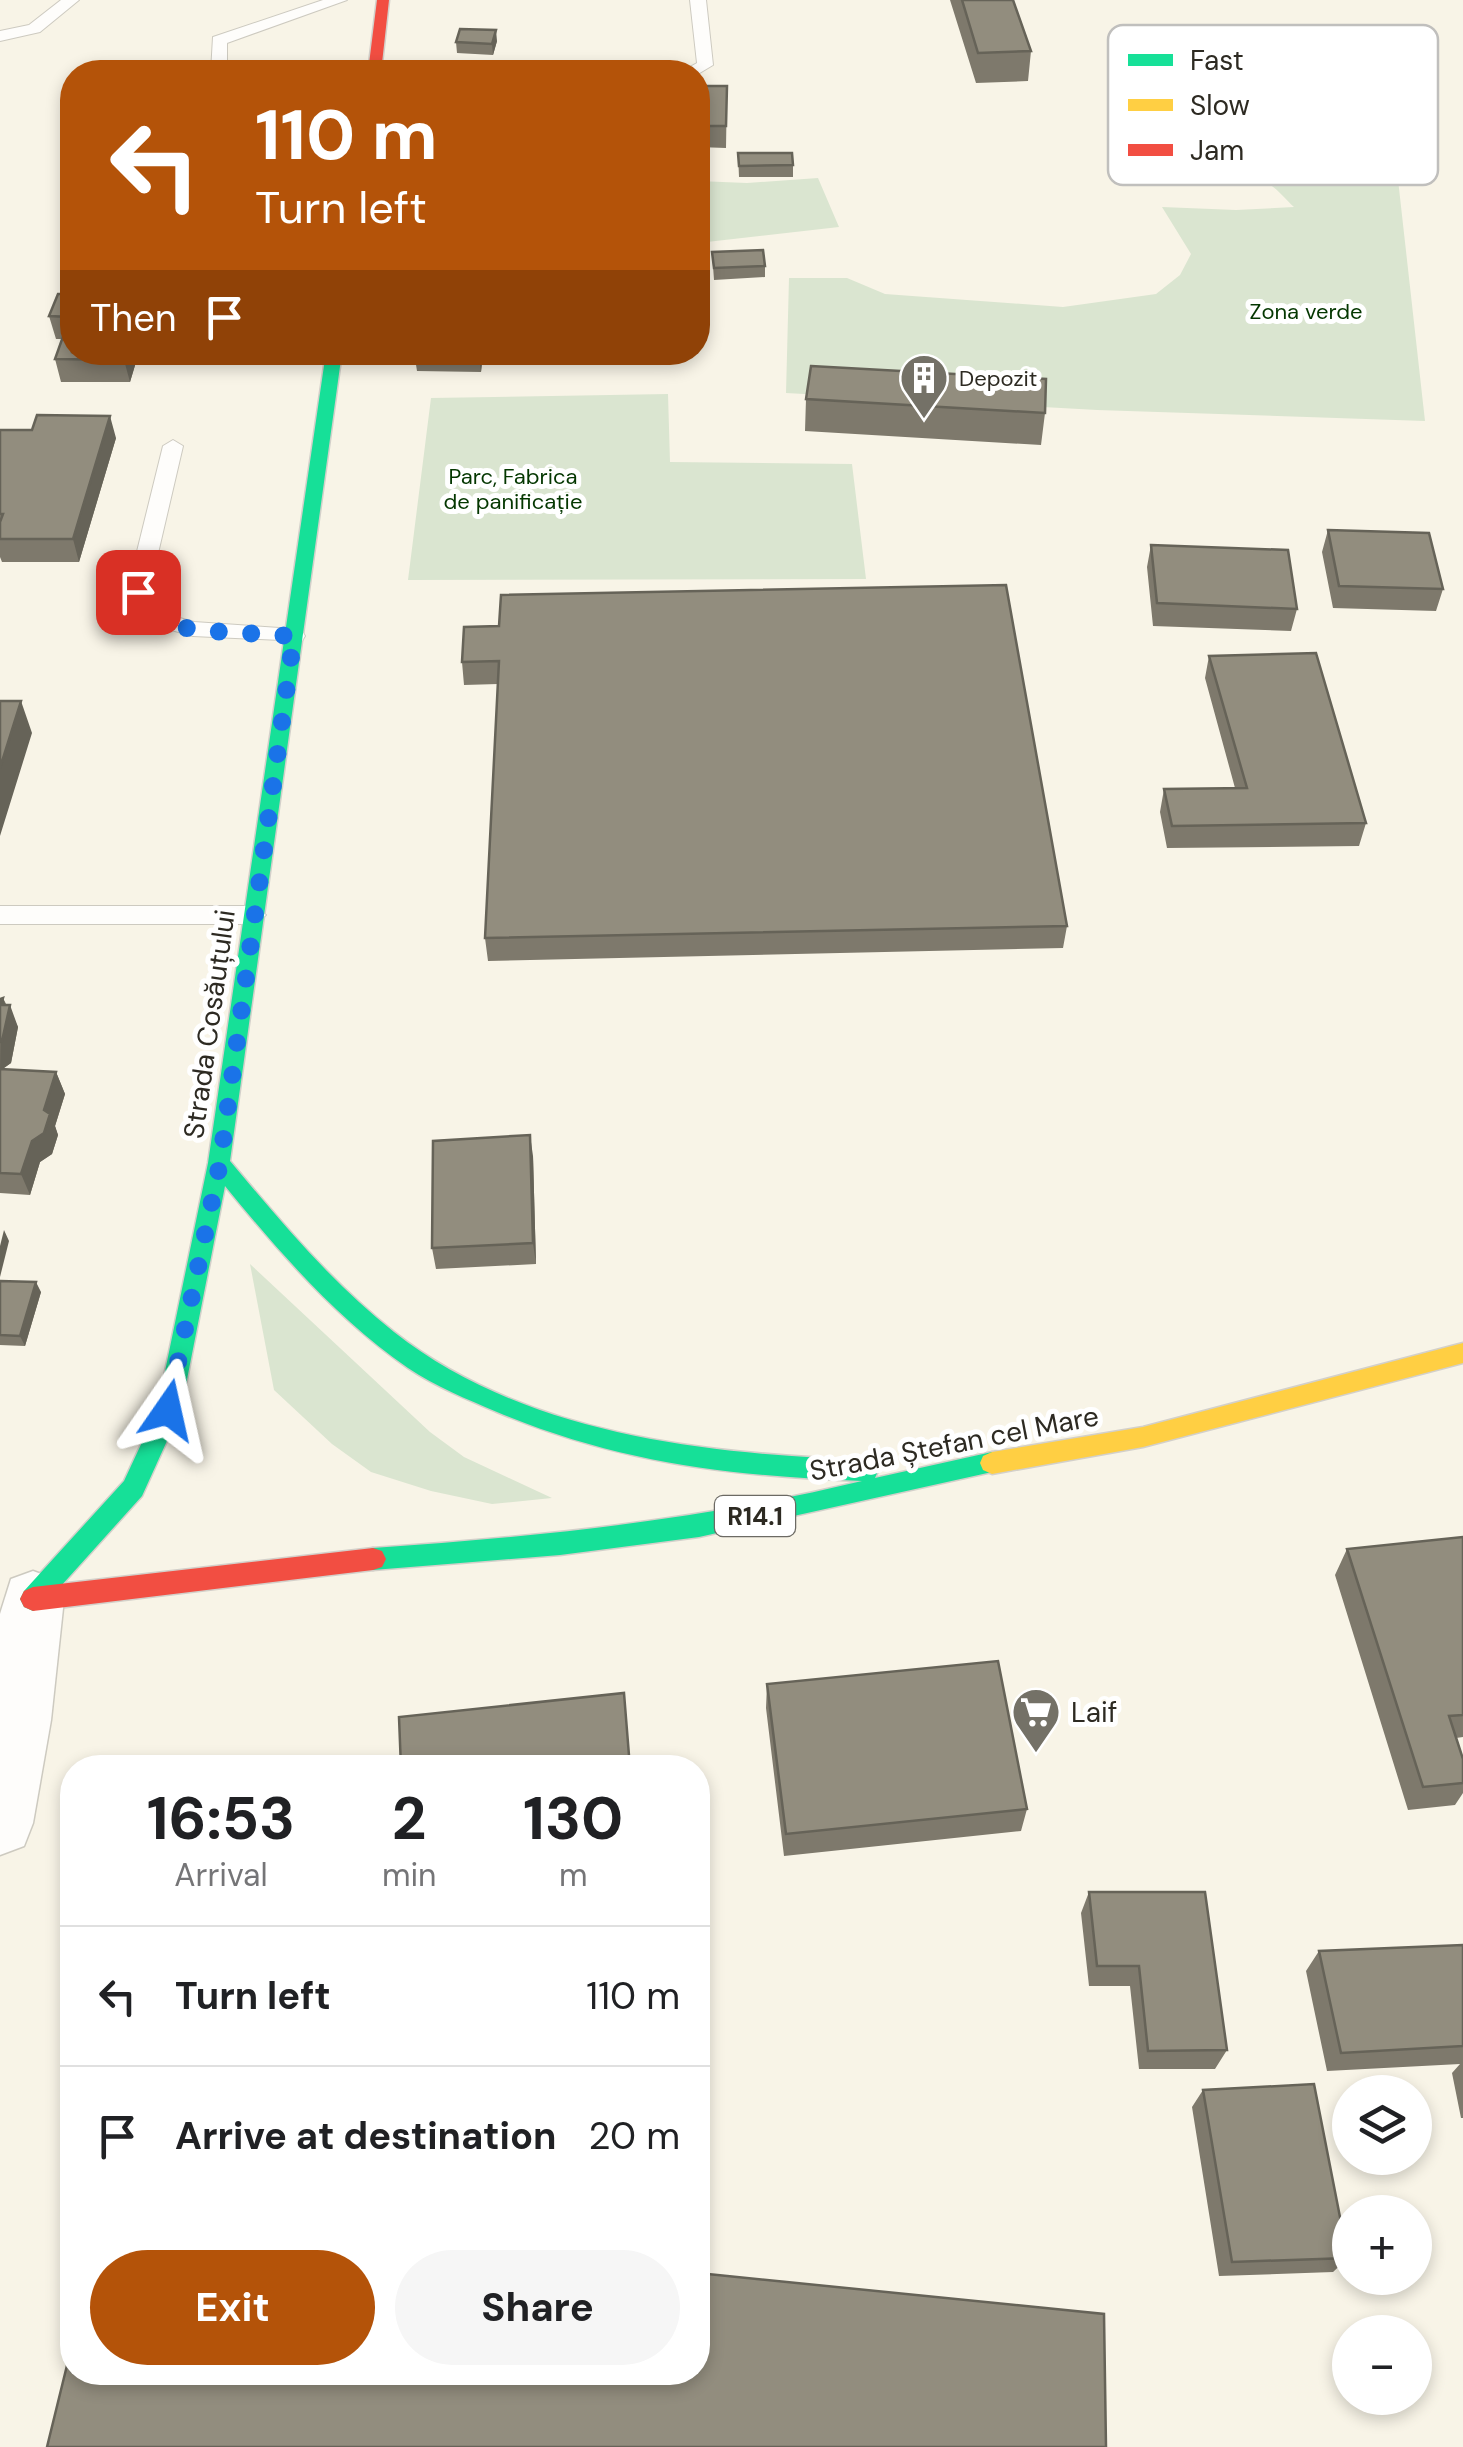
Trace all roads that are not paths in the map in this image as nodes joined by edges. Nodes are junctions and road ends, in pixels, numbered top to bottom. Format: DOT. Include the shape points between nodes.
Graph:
graph roads {
  1 [pos="71,0"];
  2 [pos="339,0"];
  3 [pos="383,0"];
  4 [pos="698,0"];
  5 [pos="0,36"];
  6 [pos="219,60"];
  7 [pos="375,60"];
  8 [pos="704,60"];
  9 [pos="332,365"];
  10 [pos="173,446"];
  11 [pos="294,636"];
  12 [pos="0,915"];
  13 [pos="254,915"];
  14 [pos="220,1163"];
  15 [pos="1463,1353"];
  16 [pos="929,1474"];
  17 [pos="33,1598"];
  18 [pos="0,1823"];
  1 -- 5 [label="lane" via="34,29"];
  2 -- 6 [label="lane" via="219,40"];
  3 -- 7 [label="main road"];
  4 -- 8 [label="lane"];
  9 -- 11 [label="main road, Strada Cosăuțului"];
  10 -- 11 [label="lane" via="138,592 154,618 193,630"];
  11 -- 13 [label="main road, Strada Cosăuțului"];
  12 -- 13 [label="lane"];
  13 -- 14 [label="main road, Strada Cosăuțului"];
  14 -- 16 [label="main road, R14.1" via="328,1289 394,1346 530,1418 594,1440 716,1464"];
  14 -- 17 [label="main road, Strada Cosăuțului" via="168,1410 133,1488"];
  15 -- 16 [label="main road, Strada Ștefan cel Mare / R14.1" via="1143,1437"];
  16 -- 17 [label="main road, Strada Ștefan cel Mare / R14.1" via="748,1518 560,1547 362,1560"];
  17 -- 18 [label="street"];
}
